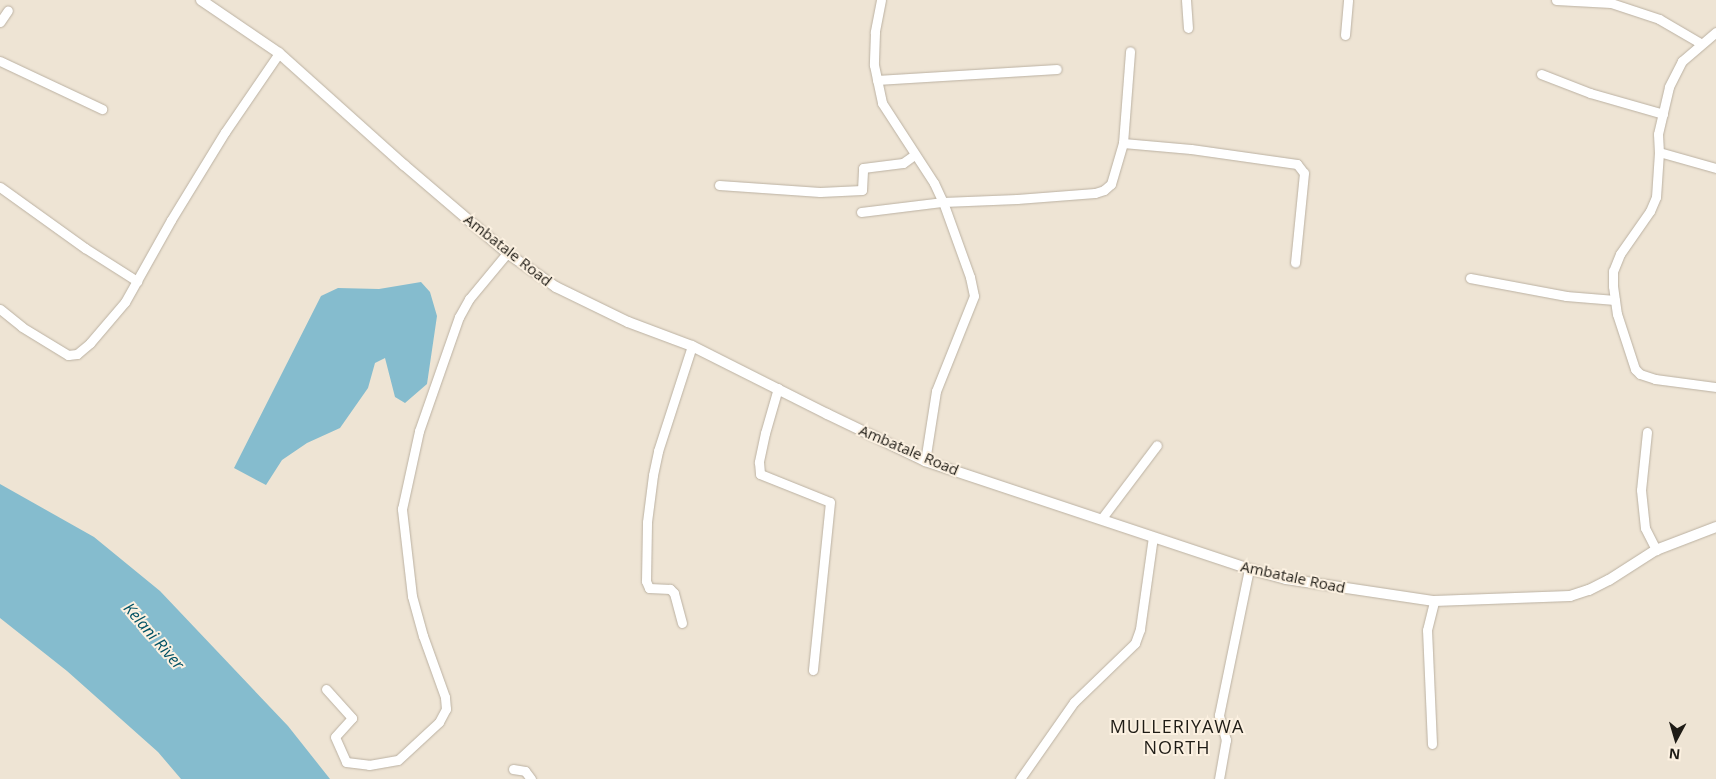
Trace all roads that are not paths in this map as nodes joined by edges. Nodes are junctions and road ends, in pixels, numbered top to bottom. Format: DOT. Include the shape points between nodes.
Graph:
graph roads {
  1 [pos="201,0"];
  2 [pos="881,0"];
  3 [pos="1186,0"];
  4 [pos="1348,0"];
  5 [pos="1556,0"];
  6 [pos="1611,1"];
  7 [pos="8,10"];
  8 [pos="0,22"];
  9 [pos="1188,28"];
  10 [pos="1716,32"];
  11 [pos="1346,35"];
  12 [pos="1700,43"];
  13 [pos="1130,51"];
  14 [pos="279,53"];
  15 [pos="0,61"];
  16 [pos="1057,69"];
  17 [pos="1541,74"];
  18 [pos="877,80"];
  19 [pos="102,109"];
  20 [pos="1663,114"];
  21 [pos="1122,143"];
  22 [pos="1659,152"];
  23 [pos="914,155"];
  24 [pos="1716,168"];
  25 [pos="719,185"];
  26 [pos="0,187"];
  27 [pos="943,202"];
  28 [pos="861,212"];
  29 [pos="507,253"];
  30 [pos="1295,263"];
  31 [pos="1470,278"];
  32 [pos="138,281"];
  33 [pos="1615,300"];
  34 [pos="0,309"];
  35 [pos="692,346"];
  36 [pos="1716,386"];
  37 [pos="778,388"];
  38 [pos="1647,432"];
  39 [pos="1157,445"];
  40 [pos="925,460"];
  41 [pos="1102,518"];
  42 [pos="1716,526"];
  43 [pos="1153,537"];
  44 [pos="1656,550"];
  45 [pos="1249,569"];
  46 [pos="1434,601"];
  47 [pos="682,623"];
  48 [pos="813,670"];
  49 [pos="326,689"];
  50 [pos="1432,744"];
  51 [pos="513,768"];
  52 [pos="531,779"];
  53 [pos="1020,779"];
  54 [pos="1219,779"];
  1 -- 14 [label="main road, Ambatale Road"];
  2 -- 18 [label="street" via="875,32"];
  3 -- 9 [label="street"];
  4 -- 11 [label="street"];
  5 -- 6 [label="street"];
  6 -- 12 [label="street" via="1659,19"];
  7 -- 8 [label="street"];
  10 -- 12 [label="street"];
  12 -- 20 [label="street" via="1682,60 1669,88"];
  13 -- 21 [label="street"];
  14 -- 29 [label="main road, Ambatale Road"];
  14 -- 32 [label="street" via="225,132"];
  15 -- 19 [label="street"];
  16 -- 18 [label="street"];
  17 -- 20 [label="street" via="1590,93"];
  18 -- 23 [label="street" via="885,110"];
  20 -- 22 [label="street" via="1658,134"];
  21 -- 27 [label="street" via="1111,184 1095,193"];
  21 -- 30 [label="street" via="1297,164 1304,173"];
  22 -- 24 [label="street"];
  22 -- 33 [label="street" via="1656,198 1620,254 1613,271"];
  23 -- 25 [label="street" via="903,163 863,168 862,190 820,192"];
  23 -- 27 [label="street"];
  26 -- 32 [label="street" via="85,248"];
  27 -- 28 [label="street"];
  27 -- 40 [label="street" via="974,296 936,391"];
  29 -- 35 [label="main road, Ambatale Road" via="581,300"];
  29 -- 49 [label="street" via="459,317 419,431 402,509 412,596 445,696 446,710 439,722 398,760 369,765 346,762 335,737 352,718"];
  31 -- 33 [label="street" via="1566,296"];
  32 -- 34 [label="street" via="104,328 77,354 68,355 57,350 22,328"];
  33 -- 36 [label="street" via="1616,314 1635,369 1640,374 1655,379"];
  35 -- 37 [label="main road, Ambatale Road"];
  35 -- 47 [label="street" via="656,459 647,532 646,581 649,588 670,589 674,593"];
  37 -- 40 [label="main road, Ambatale Road"];
  37 -- 48 [label="street" via="765,432 760,474 830,502"];
  38 -- 44 [label="street" via="1641,497 1646,528"];
  39 -- 41 [label="street"];
  40 -- 41 [label="main road, Ambatale Road"];
  41 -- 43 [label="main road, Ambatale Road"];
  42 -- 44 [label="main road, Ambatale Road"];
  43 -- 45 [label="main road, Ambatale Road"];
  43 -- 53 [label="street" via="1140,629 1135,643 1074,702"];
  44 -- 46 [label="main road, Ambatale Road" via="1609,580 1570,596"];
  45 -- 46 [label="main road, Ambatale Road" via="1286,579"];
  45 -- 54 [label="street" via="1219,715 1226,740"];
  46 -- 50 [label="street" via="1427,638"];
  51 -- 52 [label="street" via="525,771"];
}
